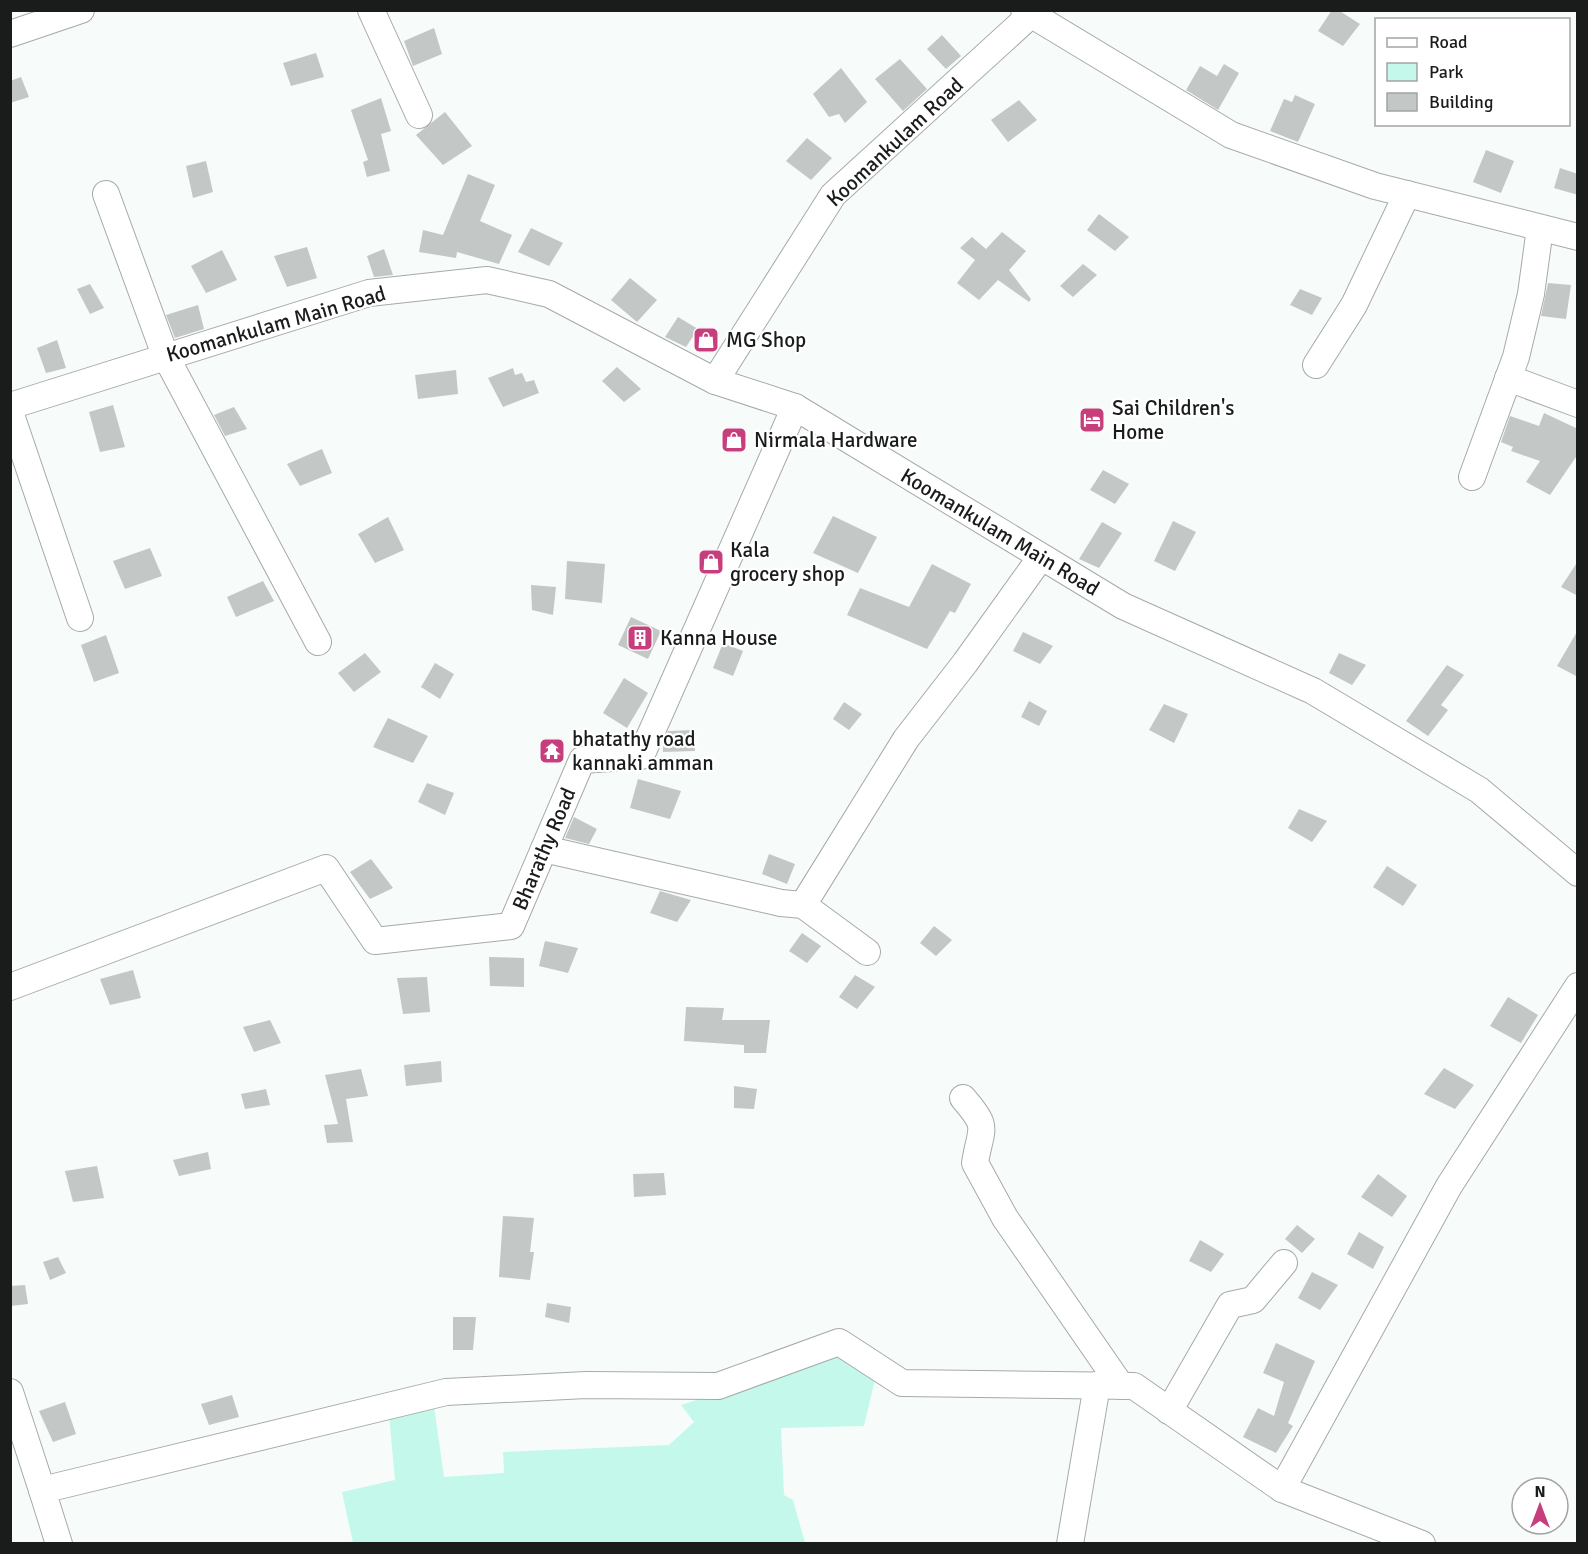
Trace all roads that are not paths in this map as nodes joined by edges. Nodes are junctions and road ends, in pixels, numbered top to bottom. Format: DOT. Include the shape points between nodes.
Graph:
graph roads {
  1 [pos="81,10"];
  2 [pos="371,10"];
  3 [pos="1031,12"];
  4 [pos="10,34"];
  5 [pos="419,115"];
  6 [pos="106,194"];
  7 [pos="1407,194"];
  8 [pos="1540,228"];
  9 [pos="1578,237"];
  10 [pos="165,355"];
  11 [pos="1317,365"];
  12 [pos="1508,378"];
  13 [pos="715,381"];
  14 [pos="1578,404"];
  15 [pos="10,406"];
  16 [pos="795,407"];
  17 [pos="10,412"];
  18 [pos="1472,477"];
  19 [pos="1041,557"];
  20 [pos="80,618"];
  21 [pos="318,642"];
  22 [pos="544,849"];
  23 [pos="1578,873"];
  24 [pos="803,905"];
  25 [pos="867,952"];
  26 [pos="1578,986"];
  27 [pos="10,987"];
  28 [pos="963,1098"];
  29 [pos="1284,1263"];
  30 [pos="1109,1385"];
  31 [pos="10,1392"];
  32 [pos="1169,1411"];
  33 [pos="1282,1489"];
  34 [pos="42,1490"];
  35 [pos="59,1544"];
  36 [pos="1070,1544"];
  37 [pos="1422,1544"];
  1 -- 4 [label="street"];
  2 -- 5 [label="street"];
  3 -- 7 [label="street" via="1231,135"];
  3 -- 13 [label="street, Koomankulam Road" via="833,195"];
  6 -- 10 [label="street"];
  7 -- 8 [label="street"];
  7 -- 11 [label="street" via="1354,305"];
  8 -- 9 [label="street"];
  8 -- 12 [label="street" via="1531,294"];
  10 -- 13 [label="street, Koomankulam Main Road" via="369,293 487,280 549,294"];
  10 -- 15 [label="street, Koomankulam Main Road"];
  10 -- 21 [label="street"];
  12 -- 14 [label="street"];
  12 -- 18 [label="street"];
  13 -- 16 [label="street, Koomankulam Main Road"];
  16 -- 19 [label="street, Koomankulam Main Road"];
  16 -- 22 [label="street, Bharathy Road" via="640,756 582,760"];
  17 -- 20 [label="street"];
  19 -- 23 [label="street, Koomankulam Main Road" via="1123,606 1313,691 1479,790"];
  19 -- 24 [label="street" via="906,739"];
  22 -- 24 [label="street"];
  22 -- 27 [label="street, Bharathy Road" via="511,926 375,941 326,868"];
  24 -- 25 [label="street"];
  26 -- 33 [label="street" via="1449,1186"];
  28 -- 30 [label="street" via="981,1119 983,1132 975,1163"];
  29 -- 32 [label="street" via="1253,1300 1230,1305"];
  30 -- 32 [label="street" via="1134,1386"];
  30 -- 34 [label="street" via="902,1383 839,1342 718,1386 586,1385 446,1392"];
  30 -- 36 [label="street"];
  31 -- 34 [label="street"];
  32 -- 33 [label="street"];
  33 -- 37 [label="street"];
  34 -- 35 [label="street"];
}
